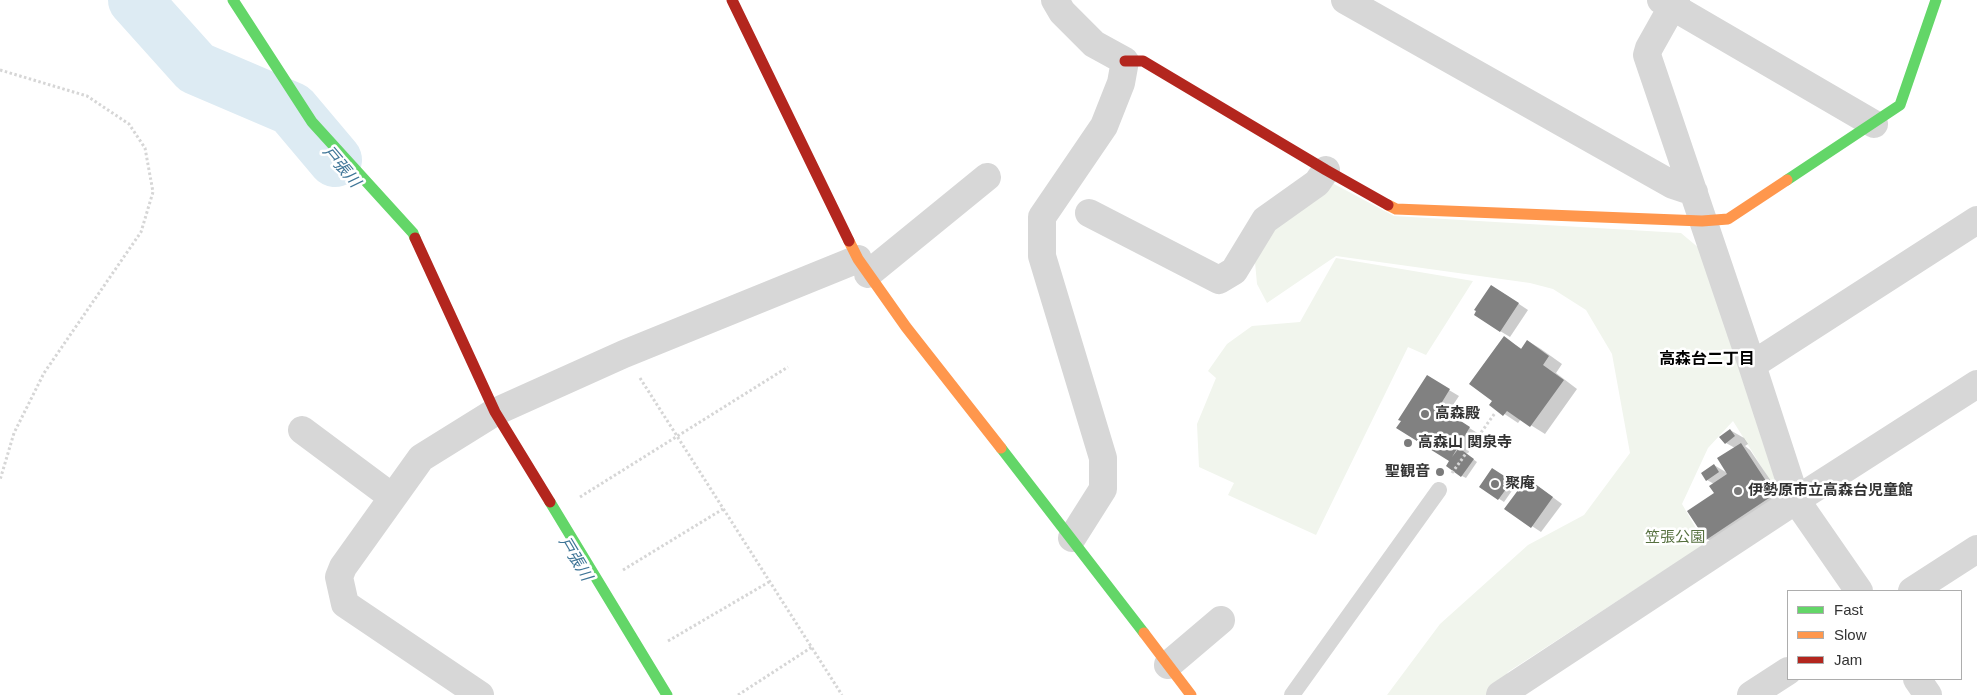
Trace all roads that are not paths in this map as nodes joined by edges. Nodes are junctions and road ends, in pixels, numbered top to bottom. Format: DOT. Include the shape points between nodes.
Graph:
graph roads {
  1 [pos="233,0"];
  2 [pos="732,0"];
  3 [pos="1055,0"];
  4 [pos="1346,0"];
  5 [pos="1936,0"];
  6 [pos="1670,2"];
  7 [pos="1125,61"];
  8 [pos="1874,124"];
  9 [pos="1326,170"];
  10 [pos="987,177"];
  11 [pos="1694,192"];
  12 [pos="1089,213"];
  13 [pos="1977,220"];
  14 [pos="1702,221"];
  15 [pos="863,266"];
  16 [pos="1752,365"];
  17 [pos="1977,384"];
  18 [pos="495,412"];
  19 [pos="302,430"];
  20 [pos="1440,490"];
  21 [pos="392,497"];
  22 [pos="1796,500"];
  23 [pos="1072,538"];
  24 [pos="1977,549"];
  25 [pos="1857,590"];
  26 [pos="1914,590"];
  27 [pos="1221,620"];
  28 [pos="1168,665"];
  29 [pos="1787,672"];
  30 [pos="1918,680"];
  31 [pos="480,695"];
  32 [pos="667,695"];
  33 [pos="1191,695"];
  34 [pos="1292,695"];
  35 [pos="1500,695"];
  36 [pos="1751,695"];
  37 [pos="1928,695"];
  1 -- 18 [label="street" via="312,122 413,233"];
  2 -- 15 [label="street"];
  3 -- 7 [label="street" via="1062,12 1094,44"];
  4 -- 11 [label="street" via="1673,185"];
  5 -- 8 [label="street" via="1900,105"];
  6 -- 8 [label="street"];
  6 -- 11 [label="street" via="1647,55"];
  7 -- 9 [label="street" via="1143,61"];
  7 -- 23 [label="street" via="1121,83 1104,126 1042,217 1042,256 1103,458 1103,489"];
  8 -- 14 [label="street" via="1728,219"];
  9 -- 12 [label="street" via="1317,183 1265,220 1234,271 1219,280"];
  9 -- 14 [label="street" via="1396,209"];
  10 -- 15 [label="street"];
  11 -- 14 [label="street"];
  13 -- 16 [label="street"];
  14 -- 16 [label="street"];
  15 -- 18 [label="street" via="624,354"];
  15 -- 23 [label="street" via="906,327"];
  16 -- 22 [label="street"];
  17 -- 22 [label="street"];
  18 -- 21 [label="street" via="421,458"];
  18 -- 32 [label="street"];
  19 -- 21 [label="street"];
  20 -- 34 [label="lane"];
  21 -- 31 [label="street" via="343,567 339,577 345,604"];
  22 -- 25 [label="street"];
  22 -- 35 [label="street"];
  23 -- 28 [label="street"];
  24 -- 26 [label="street"];
  27 -- 28 [label="street"];
  28 -- 33 [label="street"];
  29 -- 36 [label="street"];
  30 -- 37 [label="street"];
}
